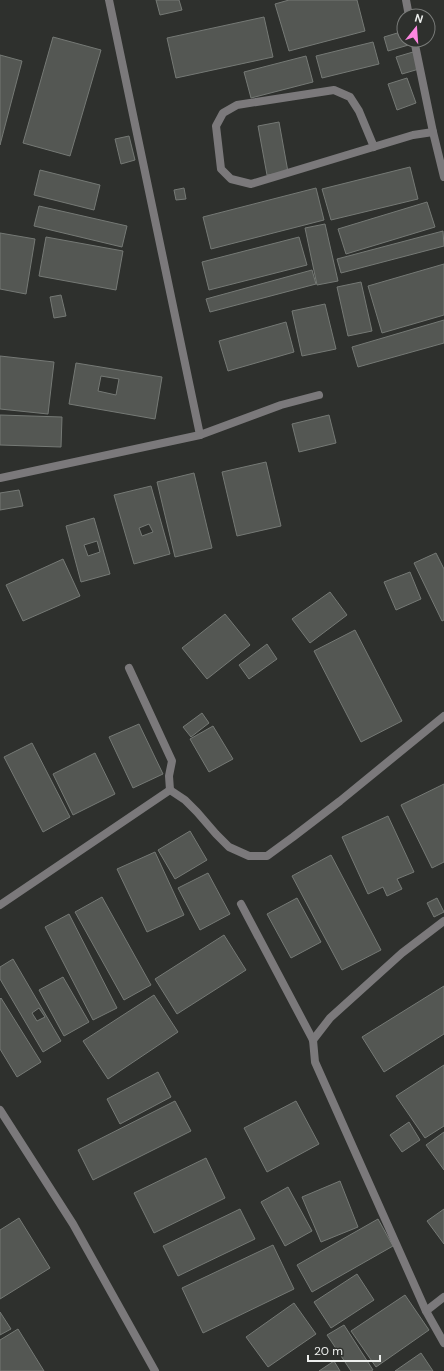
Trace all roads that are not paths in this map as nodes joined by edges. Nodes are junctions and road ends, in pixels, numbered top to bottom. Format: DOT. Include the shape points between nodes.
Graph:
graph roads {
  1 [pos="109,0"];
  2 [pos="416,48"];
  3 [pos="433,132"];
  4 [pos="374,147"];
  5 [pos="444,177"];
  6 [pos="319,395"];
  7 [pos="200,435"];
  8 [pos="0,478"];
  9 [pos="129,668"];
  10 [pos="444,716"];
  11 [pos="170,790"];
  12 [pos="241,904"];
  13 [pos="0,905"];
  14 [pos="444,921"];
  15 [pos="313,1040"];
  16 [pos="0,1110"];
  17 [pos="444,1297"];
  18 [pos="426,1311"];
  19 [pos="444,1343"];
  20 [pos="155,1371"];
  1 -- 7 [label="street"];
  2 -- 3 [label="street"];
  3 -- 4 [label="street" via="413,134"];
  3 -- 5 [label="street"];
  4 -- 4 [label="street" via="251,184 231,180 221,169 216,126 223,113 237,105 334,90 350,97 359,111"];
  6 -- 7 [label="street" via="281,405"];
  7 -- 8 [label="street"];
  9 -- 11 [label="street" via="172,761"];
  10 -- 11 [label="street" via="340,801 267,856 249,856 229,847 185,800"];
  11 -- 13 [label="street"];
  12 -- 15 [label="street"];
  14 -- 15 [label="street" via="402,953 330,1018"];
  15 -- 18 [label="street" via="315,1062"];
  16 -- 20 [label="street" via="73,1224"];
  17 -- 18 [label="street"];
  18 -- 19 [label="street"];
}
